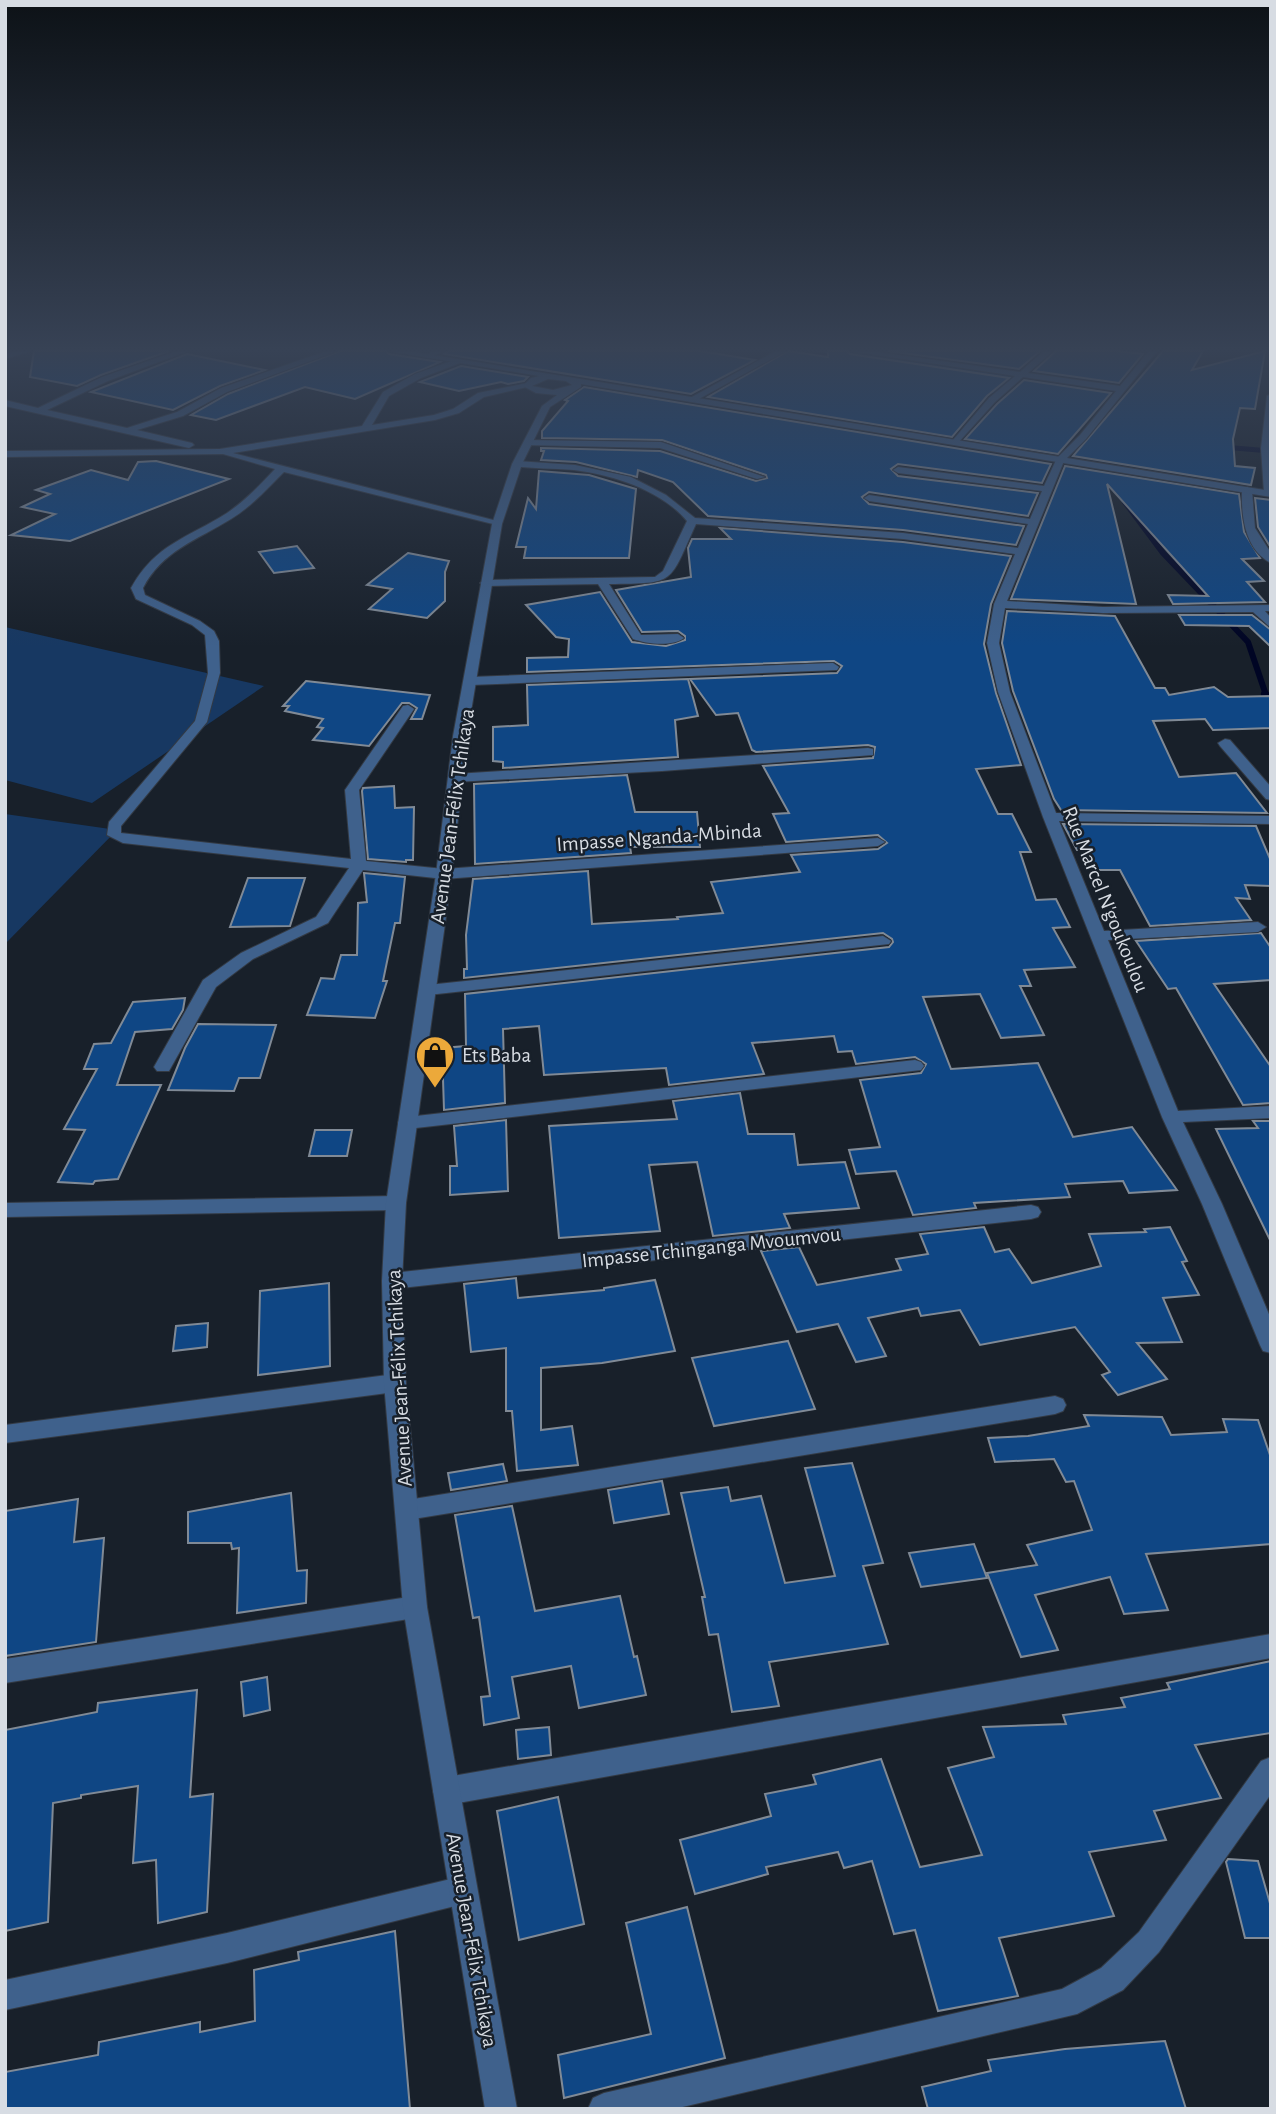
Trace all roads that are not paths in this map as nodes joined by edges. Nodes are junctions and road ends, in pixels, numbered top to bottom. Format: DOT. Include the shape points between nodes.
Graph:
graph roads {
  1 [pos="210,450"];
  2 [pos="234,450"];
  3 [pos="524,450"];
  4 [pos="675,450"];
  5 [pos="1000,450"];
  6 [pos="1069,450"];
  7 [pos="1266,450"];
  8 [pos="220,452"];
  9 [pos="5,454"];
  10 [pos="1060,460"];
  11 [pos="517,464"];
  12 [pos="281,469"];
  13 [pos="898,470"];
  14 [pos="760,477"];
  15 [pos="1047,489"];
  16 [pos="1247,490"];
  17 [pos="1270,494"];
  18 [pos="869,498"];
  19 [pos="692,521"];
  20 [pos="1032,522"];
  21 [pos="497,524"];
  22 [pos="1022,552"];
  23 [pos="1271,560"];
  24 [pos="602,582"];
  25 [pos="486,583"];
  26 [pos="1000,604"];
  27 [pos="1256,608"];
  28 [pos="1271,608"];
  29 [pos="1271,625"];
  30 [pos="678,638"];
  31 [pos="833,667"];
  32 [pos="471,681"];
  33 [pos="408,709"];
  34 [pos="1225,743"];
  35 [pos="868,752"];
  36 [pos="455,778"];
  37 [pos="1271,796"];
  38 [pos="1050,817"];
  39 [pos="1271,820"];
  40 [pos="878,842"];
  41 [pos="359,864"];
  42 [pos="444,874"];
  43 [pos="1258,927"];
  44 [pos="1099,936"];
  45 [pos="883,941"];
  46 [pos="428,990"];
  47 [pos="915,1066"];
  48 [pos="163,1067"];
  49 [pos="1271,1112"];
  50 [pos="1171,1117"];
  51 [pos="407,1123"];
  52 [pos="396,1203"];
  53 [pos="5,1210"];
  54 [pos="1031,1212"];
  55 [pos="392,1281"];
  56 [pos="1266,1323"];
  57 [pos="1271,1345"];
  58 [pos="395,1383"];
  59 [pos="1055,1405"];
  60 [pos="5,1434"];
  61 [pos="407,1510"];
  62 [pos="415,1607"];
  63 [pos="1271,1646"];
  64 [pos="5,1671"];
  65 [pos="1271,1770"];
  66 [pos="446,1791"];
  67 [pos="463,1890"];
  68 [pos="5,1995"];
  69 [pos="501,2109"];
  70 [pos="604,2109"];
  1 -- 8 [label="street"];
  2 -- 8 [label="street"];
  3 -- 11 [label="street, Avenue Jean-Félix Tchikaya"];
  4 -- 14 [label="street"];
  5 -- 10 [label="street"];
  6 -- 10 [label="street, Rue Marcel N'goukoulou"];
  7 -- 17 [label="street"];
  8 -- 9 [label="street"];
  8 -- 12 [label="street"];
  10 -- 15 [label="street, Rue Marcel N'goukoulou"];
  10 -- 16 [label="street"];
  11 -- 19 [label="street" via="580,466 620,476 651,489"];
  11 -- 21 [label="street, Avenue Jean-Félix Tchikaya"];
  12 -- 21 [label="street"];
  12 -- 41 [label="street, Impasse Nganda-Mbinda" via="243,507 189,535 144,572 137,588 140,597 210,633 214,674 201,722 114,825 114,835"];
  13 -- 15 [label="street"];
  15 -- 20 [label="street, Rue Marcel N'goukoulou"];
  16 -- 17 [label="street"];
  16 -- 23 [label="street" via="1248,527"];
  18 -- 20 [label="street"];
  19 -- 22 [label="street" via="903,536"];
  19 -- 24 [label="street" via="664,578"];
  20 -- 22 [label="street, Rue Marcel N'goukoulou"];
  21 -- 25 [label="street, Avenue Jean-Félix Tchikaya"];
  22 -- 26 [label="street, Rue Marcel N'goukoulou"];
  24 -- 25 [label="street"];
  24 -- 30 [label="street" via="637,637"];
  25 -- 32 [label="street, Avenue Jean-Félix Tchikaya"];
  26 -- 27 [label="street" via="1103,610"];
  26 -- 38 [label="street, Rue Marcel N'goukoulou" via="993,643 1004,692"];
  27 -- 28 [label="street"];
  27 -- 29 [label="street"];
  31 -- 32 [label="street"];
  32 -- 36 [label="street, Avenue Jean-Félix Tchikaya"];
  33 -- 41 [label="street" via="352,790"];
  34 -- 37 [label="street"];
  35 -- 36 [label="street"];
  36 -- 42 [label="street, Avenue Jean-Félix Tchikaya"];
  38 -- 39 [label="street"];
  38 -- 44 [label="street, Rue Marcel N'goukoulou"];
  40 -- 42 [label="street, Impasse Nganda-Mbinda"];
  41 -- 42 [label="street, Impasse Nganda-Mbinda"];
  41 -- 48 [label="street" via="322,920 247,956 209,984"];
  42 -- 46 [label="street, Avenue Jean-Félix Tchikaya"];
  43 -- 44 [label="street"];
  44 -- 50 [label="street, Rue Marcel N'goukoulou"];
  45 -- 46 [label="street"];
  46 -- 51 [label="street, Avenue Jean-Félix Tchikaya"];
  47 -- 51 [label="street"];
  49 -- 50 [label="street"];
  50 -- 56 [label="street, Rue Marcel N'goukoulou"];
  51 -- 52 [label="street, Avenue Jean-Félix Tchikaya"];
  52 -- 53 [label="street"];
  52 -- 55 [label="street, Avenue Jean-Félix Tchikaya"];
  54 -- 55 [label="street, Impasse Tchinganga Mvoumvou"];
  55 -- 58 [label="street, Avenue Jean-Félix Tchikaya"];
  56 -- 57 [label="street, Rue Marcel N'goukoulou"];
  58 -- 60 [label="street"];
  58 -- 61 [label="street, Avenue Jean-Félix Tchikaya"];
  59 -- 61 [label="street"];
  61 -- 62 [label="street, Avenue Jean-Félix Tchikaya"];
  62 -- 64 [label="street"];
  62 -- 66 [label="street, Avenue Jean-Félix Tchikaya"];
  63 -- 66 [label="street"];
  65 -- 70 [label="street" via="1149,1942 1112,1979 1066,2003"];
  66 -- 67 [label="street, Avenue Jean-Félix Tchikaya"];
  67 -- 68 [label="street" via="227,1948"];
  67 -- 69 [label="street, Avenue Jean-Félix Tchikaya"];
}
